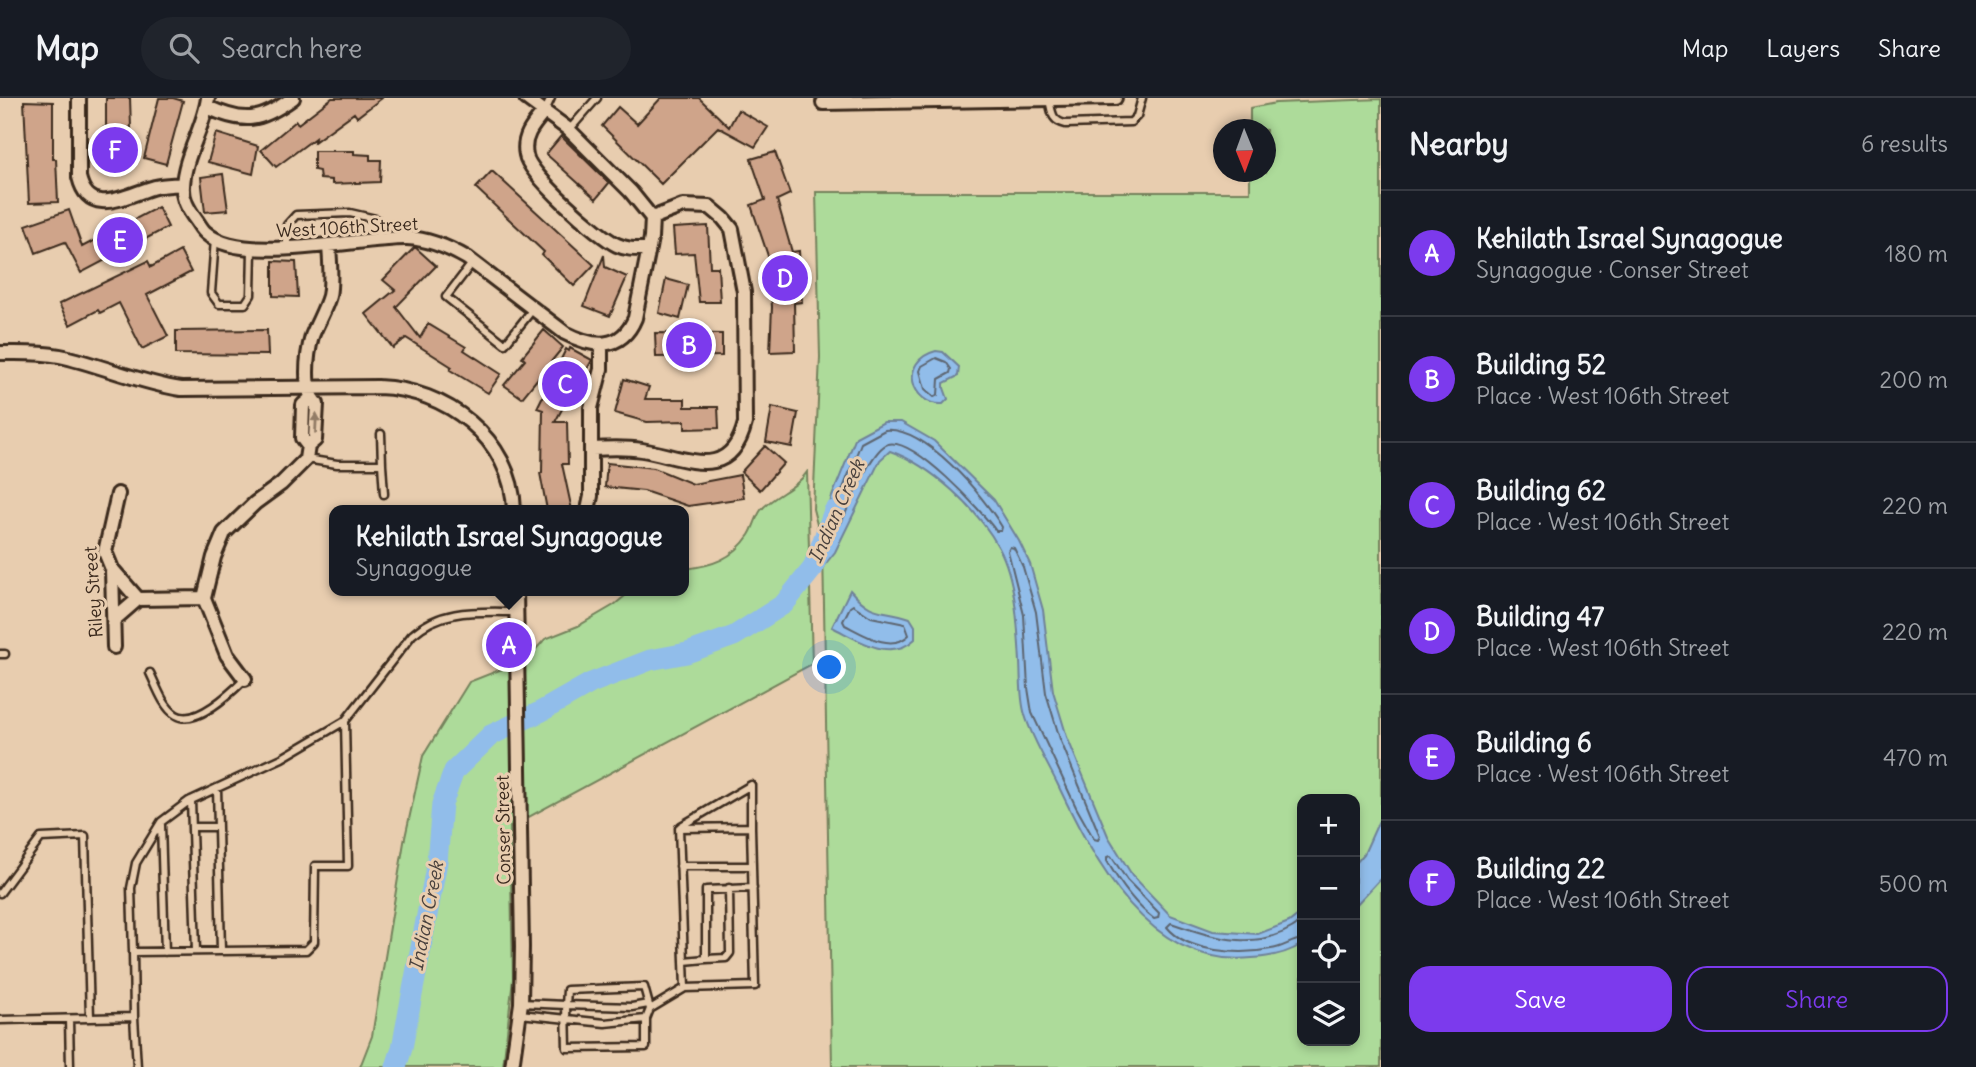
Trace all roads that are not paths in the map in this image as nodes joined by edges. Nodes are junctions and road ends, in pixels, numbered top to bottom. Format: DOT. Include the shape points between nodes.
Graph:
graph roads {
  1 [pos="79,98"];
  2 [pos="293,98"];
  3 [pos="526,98"];
  4 [pos="551,98"];
  5 [pos="597,98"];
  6 [pos="1115,98"];
  7 [pos="1142,98"];
  8 [pos="1049,99"];
  9 [pos="207,103"];
  10 [pos="823,103"];
  11 [pos="544,112"];
  12 [pos="569,130"];
  13 [pos="183,184"];
  14 [pos="652,218"];
  15 [pos="215,238"];
  16 [pos="379,240"];
  17 [pos="330,246"];
  18 [pos="252,247"];
  19 [pos="287,247"];
  20 [pos="649,249"];
  21 [pos="472,262"];
  22 [pos="533,309"];
  23 [pos="601,346"];
  24 [pos="0,353"];
  25 [pos="309,393"];
  26 [pos="381,434"];
  27 [pos="592,449"];
  28 [pos="307,453"];
  29 [pos="382,464"];
  30 [pos="118,494"];
  31 [pos="384,494"];
  32 [pos="514,505"];
  33 [pos="589,505"];
  34 [pos="112,569"];
  35 [pos="516,596"];
  36 [pos="204,598"];
  37 [pos="138,600"];
  38 [pos="516,612"];
  39 [pos="115,619"];
  40 [pos="114,647"];
  41 [pos="150,673"];
  42 [pos="245,679"];
  43 [pos="345,721"];
  44 [pos="217,788"];
  45 [pos="191,800"];
  46 [pos="161,822"];
  47 [pos="192,827"];
  48 [pos="218,827"];
  49 [pos="751,827"];
  50 [pos="678,828"];
  51 [pos="680,866"];
  52 [pos="752,866"];
  53 [pos="729,888"];
  54 [pos="753,888"];
  55 [pos="0,893"];
  56 [pos="196,951"];
  57 [pos="221,951"];
  58 [pos="133,952"];
  59 [pos="165,952"];
  60 [pos="706,959"];
  61 [pos="684,961"];
  62 [pos="685,988"];
  63 [pos="566,1005"];
  64 [pos="649,1007"];
  65 [pos="520,1009"];
  66 [pos="134,1017"];
  67 [pos="90,1018"];
  68 [pos="69,1019"];
  69 [pos="646,1019"];
  70 [pos="0,1020"];
  71 [pos="566,1020"];
  72 [pos="70,1067"];
  73 [pos="137,1067"];
  74 [pos="512,1067"];
  1 -- 13 [label="street" via="79,177 89,195 110,202 155,187"];
  2 -- 9 [label="street" via="267,115 250,118 231,118"];
  3 -- 11 [label="street"];
  4 -- 11 [label="lane"];
  5 -- 12 [label="lane"];
  6 -- 8 [label="street"];
  7 -- 8 [label="lane" via="1131,122 1066,124 1052,117"];
  8 -- 10 [label="street"];
  9 -- 13 [label="street"];
  11 -- 12 [label="street"];
  11 -- 20 [label="street" via="525,142 530,166 607,239 630,250"];
  12 -- 14 [label="street"];
  13 -- 15 [label="street" via="187,208 205,233"];
  14 -- 20 [label="street"];
  14 -- 27 [label="street" via="683,206 710,207 732,229 744,292 745,423 740,441 724,457 707,463 640,450"];
  15 -- 18 [label="street, West 106th Street"];
  15 -- 18 [label="lane" via="211,293 219,304 245,304 251,295"];
  16 -- 17 [label="street, West 106th Street"];
  16 -- 19 [label="lane" via="376,219 350,214 296,215 287,225"];
  16 -- 21 [label="street, West 106th Street" via="426,240"];
  17 -- 19 [label="street, West 106th Street"];
  17 -- 25 [label="street" via="328,297 309,351"];
  18 -- 19 [label="street, West 106th Street"];
  20 -- 23 [label="street" via="631,329"];
  21 -- 22 [label="street, West 106th Street"];
  21 -- 22 [label="lane" via="446,298 505,344"];
  22 -- 23 [label="street, West 106th Street" via="565,333"];
  23 -- 27 [label="street" via="601,369 591,408"];
  24 -- 25 [label="street" via="61,357 181,389"];
  25 -- 28 [label="street" via="303,405 302,438"];
  25 -- 32 [label="street" via="378,387 408,390 446,404 488,440 506,471"];
  26 -- 29 [label="lane"];
  27 -- 33 [label="street"];
  28 -- 29 [label="lane" via="337,464"];
  28 -- 36 [label="street" via="281,484 224,533"];
  29 -- 31 [label="lane"];
  30 -- 34 [label="street, Riley Street" via="105,552"];
  34 -- 37 [label="street"];
  34 -- 39 [label="street, Riley Street"];
  35 -- 38 [label="street, Conser Street"];
  36 -- 37 [label="street"];
  36 -- 42 [label="street" via="227,655"];
  37 -- 39 [label="street"];
  38 -- 43 [label="lane" via="459,612 422,626"];
  38 -- 65 [label="street, Conser Street"];
  39 -- 40 [label="street, Riley Street"];
  41 -- 42 [label="lane" via="166,704 185,718 214,705"];
  43 -- 44 [label="lane" via="282,758"];
  43 -- 57 [label="lane" via="348,866 315,866 314,942 306,950"];
  44 -- 45 [label="lane"];
  44 -- 48 [label="lane"];
  45 -- 46 [label="lane"];
  45 -- 47 [label="lane"];
  46 -- 58 [label="lane" via="136,863 131,888"];
  46 -- 59 [label="lane"];
  47 -- 48 [label="lane"];
  47 -- 56 [label="lane"];
  48 -- 57 [label="lane"];
  49 -- 50 [label="lane"];
  49 -- 50 [label="lane" via="751,785"];
  49 -- 52 [label="lane"];
  50 -- 51 [label="lane"];
  51 -- 52 [label="lane"];
  51 -- 61 [label="lane"];
  52 -- 54 [label="lane"];
  53 -- 54 [label="lane"];
  53 -- 60 [label="lane" via="730,953 726,958"];
  53 -- 60 [label="lane" via="708,888 705,893"];
  54 -- 62 [label="lane" via="755,986"];
  55 -- 67 [label="lane" via="41,838 85,836"];
  56 -- 57 [label="lane"];
  56 -- 59 [label="lane"];
  58 -- 59 [label="lane"];
  58 -- 66 [label="lane"];
  60 -- 61 [label="lane"];
  61 -- 62 [label="lane"];
  62 -- 64 [label="lane"];
  63 -- 64 [label="lane"];
  63 -- 64 [label="lane" via="567,990 643,987"];
  63 -- 65 [label="lane"];
  63 -- 71 [label="lane"];
  64 -- 69 [label="lane"];
  65 -- 71 [label="lane"];
  65 -- 74 [label="street, Conser Street"];
  66 -- 67 [label="lane"];
  66 -- 73 [label="lane"];
  67 -- 68 [label="lane"];
  68 -- 70 [label="lane"];
  68 -- 72 [label="lane"];
  69 -- 71 [label="lane"];
  69 -- 71 [label="lane" via="646,1047 567,1048"];
}
